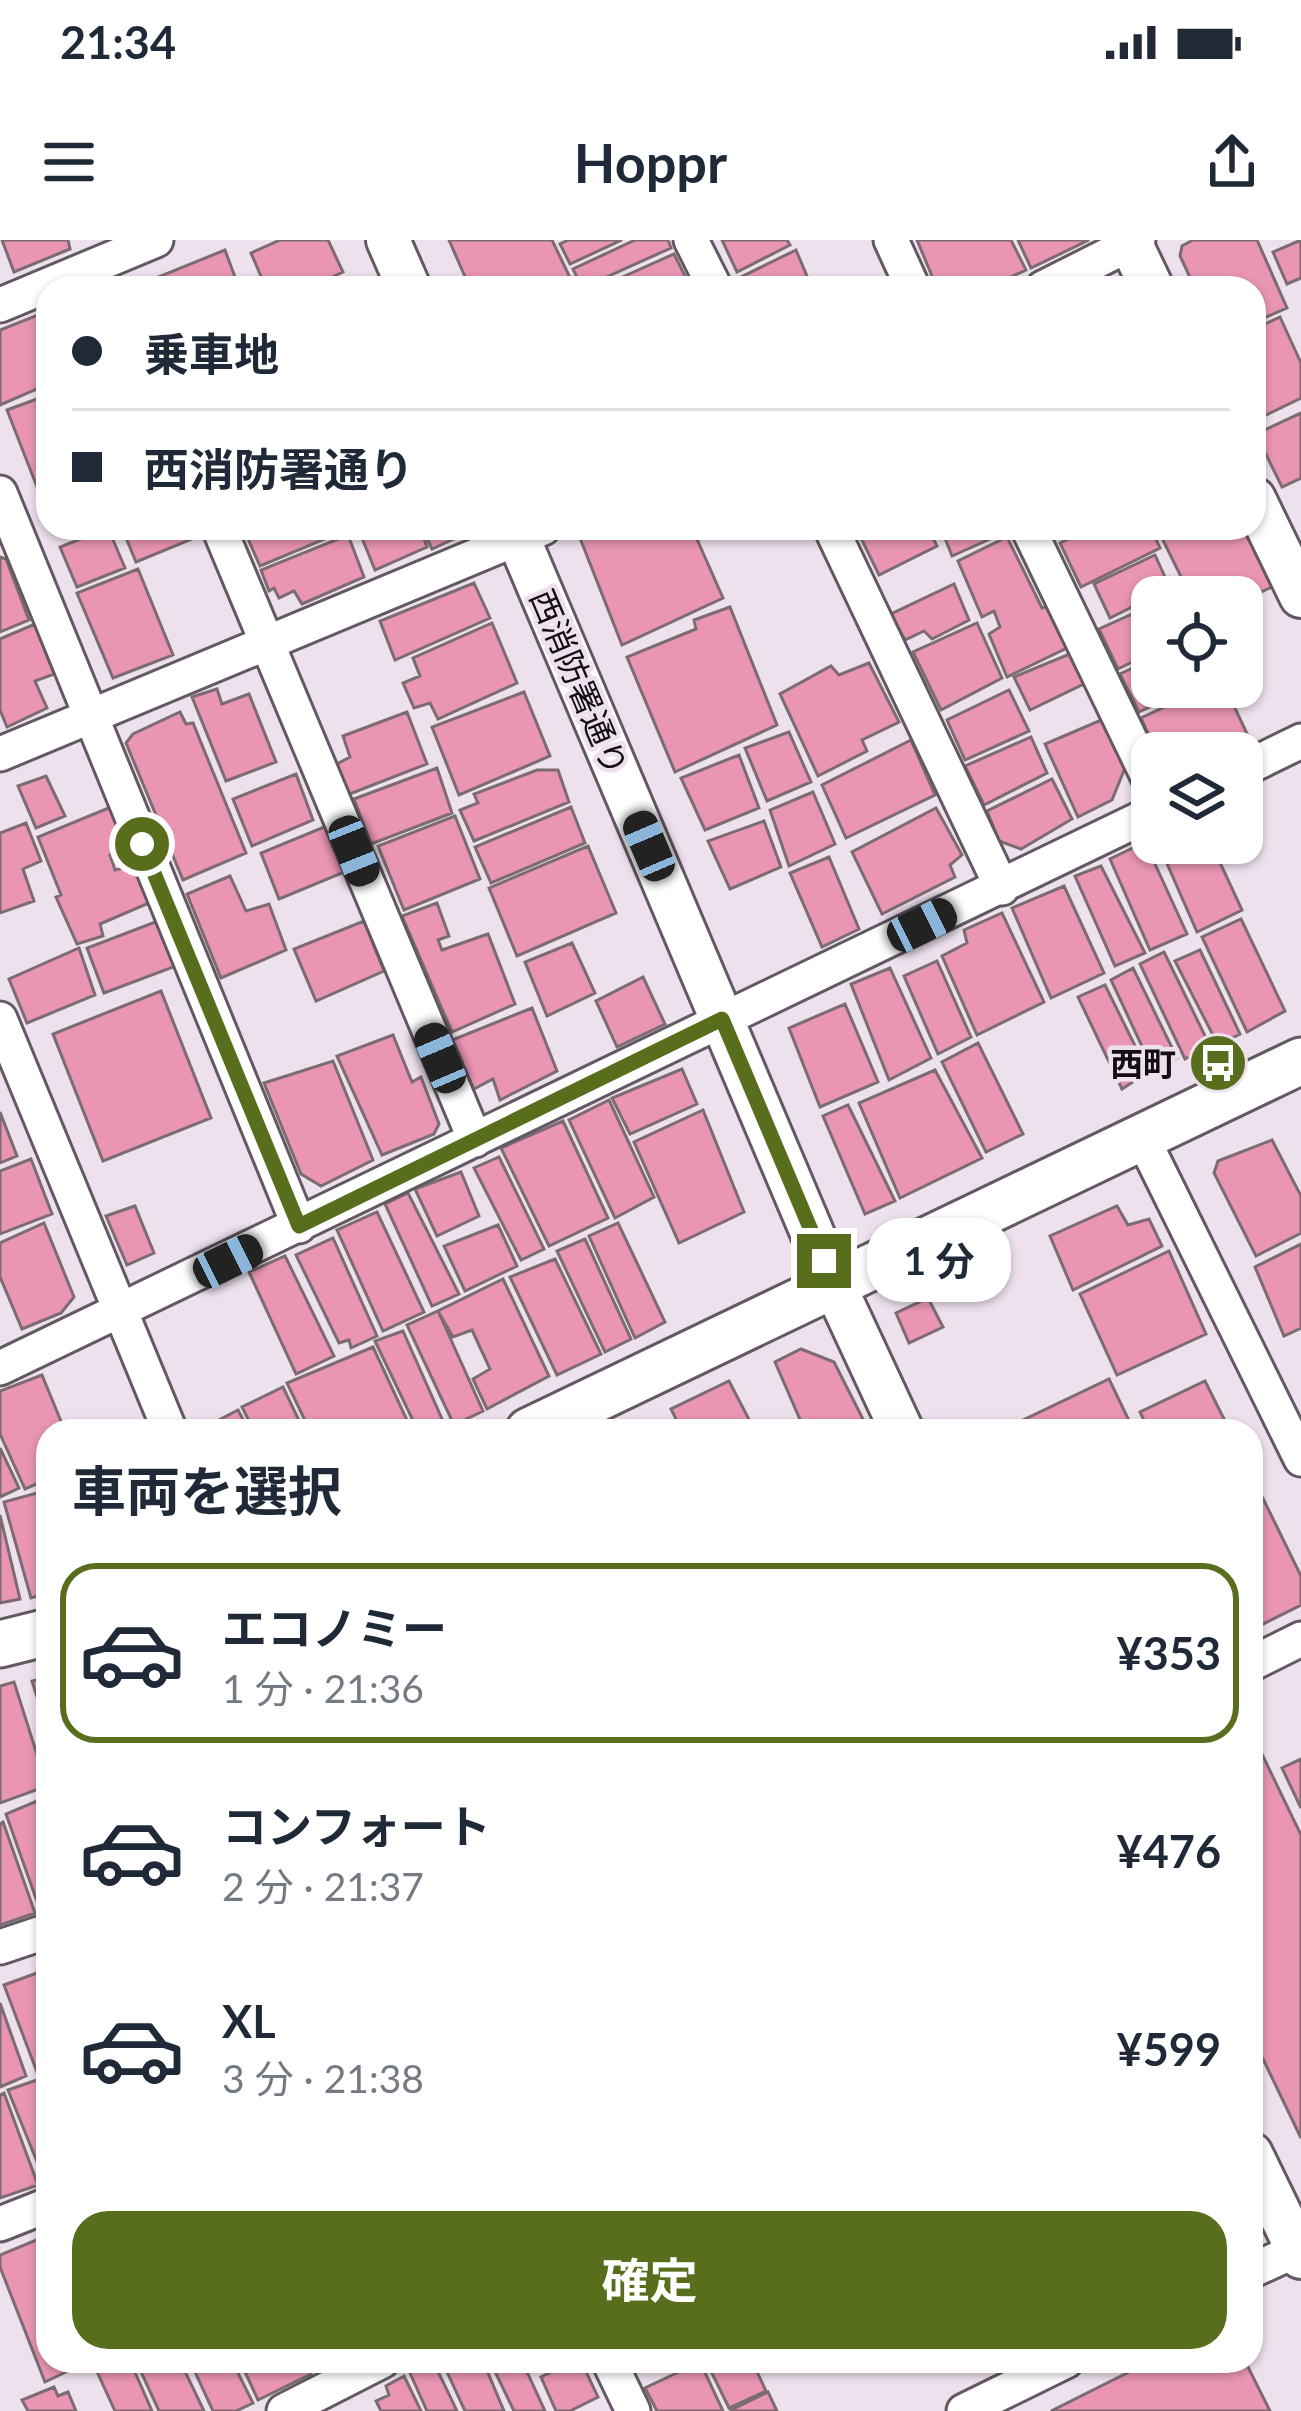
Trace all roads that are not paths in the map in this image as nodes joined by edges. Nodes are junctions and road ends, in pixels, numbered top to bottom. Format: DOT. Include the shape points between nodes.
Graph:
graph roads {
  1 [pos="156,240"];
  2 [pos="388,240"];
  3 [pos="691,240"];
  4 [pos="891,240"];
  5 [pos="1133,241"];
  6 [pos="109,263"];
  7 [pos="74,276"];
  8 [pos="404,276"];
  9 [pos="709,276"];
  10 [pos="908,276"];
  11 [pos="1065,276"];
  12 [pos="1147,276"];
  13 [pos="36,290"];
  14 [pos="0,304"];
  15 [pos="4,512"];
  16 [pos="1266,524"];
  17 [pos="224,540"];
  18 [pos="507,540"];
  19 [pos="528,540"];
  20 [pos="837,540"];
  21 [pos="1034,540"];
  22 [pos="1301,596"];
  23 [pos="267,645"];
  24 [pos="90,717"];
  25 [pos="1131,741"];
  26 [pos="1301,741"];
  27 [pos="0,754"];
  28 [pos="1263,760"];
  29 [pos="1131,823"];
  30 [pos="1001,888"];
  31 [pos="0,1019"];
  32 [pos="722,1019"];
  33 [pos="1301,1061"];
  34 [pos="1142,1137"];
  35 [pos="475,1140"];
  36 [pos="299,1226"];
  37 [pos="835,1287"];
  38 [pos="121,1312"];
  39 [pos="0,1368"];
  40 [pos="1286,1394"];
  41 [pos="165,1419"];
  42 [pos="555,1419"];
  43 [pos="896,1419"];
  44 [pos="1301,1459"];
  45 [pos="36,1635"];
  46 [pos="1301,1639"];
  47 [pos="0,1644"];
  48 [pos="1263,1658"];
  49 [pos="36,1935"];
  50 [pos="0,1947"];
  51 [pos="1263,2178"];
  52 [pos="36,2210"];
  53 [pos="0,2224"];
  54 [pos="1300,2251"];
  55 [pos="1263,2266"];
  56 [pos="358,2373"];
  57 [pos="615,2373"];
  58 [pos="1042,2373"];
  59 [pos="284,2411"];
  60 [pos="633,2411"];
  61 [pos="964,2411"];
  1 -- 6 [label="street"];
  2 -- 8 [label="street"];
  3 -- 9 [label="street"];
  4 -- 10 [label="street"];
  5 -- 11 [label="street"];
  5 -- 12 [label="street"];
  6 -- 7 [label="street"];
  13 -- 14 [label="street"];
  15 -- 24 [label="street"];
  16 -- 22 [label="street"];
  17 -- 23 [label="street"];
  18 -- 23 [label="street"];
  19 -- 32 [label="street, 西消防署通り"];
  20 -- 30 [label="street"];
  21 -- 25 [label="street"];
  23 -- 24 [label="street"];
  23 -- 35 [label="street"];
  24 -- 27 [label="street"];
  24 -- 36 [label="street"];
  26 -- 28 [label="street"];
  29 -- 30 [label="street"];
  30 -- 32 [label="street"];
  31 -- 38 [label="street"];
  32 -- 35 [label="street"];
  32 -- 37 [label="street, 西消防署通り"];
  33 -- 34 [label="main road"];
  34 -- 37 [label="main road"];
  34 -- 40 [label="street"];
  35 -- 36 [label="street"];
  36 -- 38 [label="street"];
  37 -- 42 [label="main road"];
  37 -- 43 [label="street, 西消防署通り"];
  38 -- 39 [label="street"];
  38 -- 41 [label="street"];
  40 -- 44 [label="street"];
  45 -- 47 [label="main road"];
  46 -- 48 [label="street"];
  49 -- 50 [label="street"];
  51 -- 54 [label="street"];
  52 -- 53 [label="street"];
  54 -- 55 [label="street"];
  56 -- 59 [label="street"];
  57 -- 60 [label="street"];
  58 -- 61 [label="street"];
}
